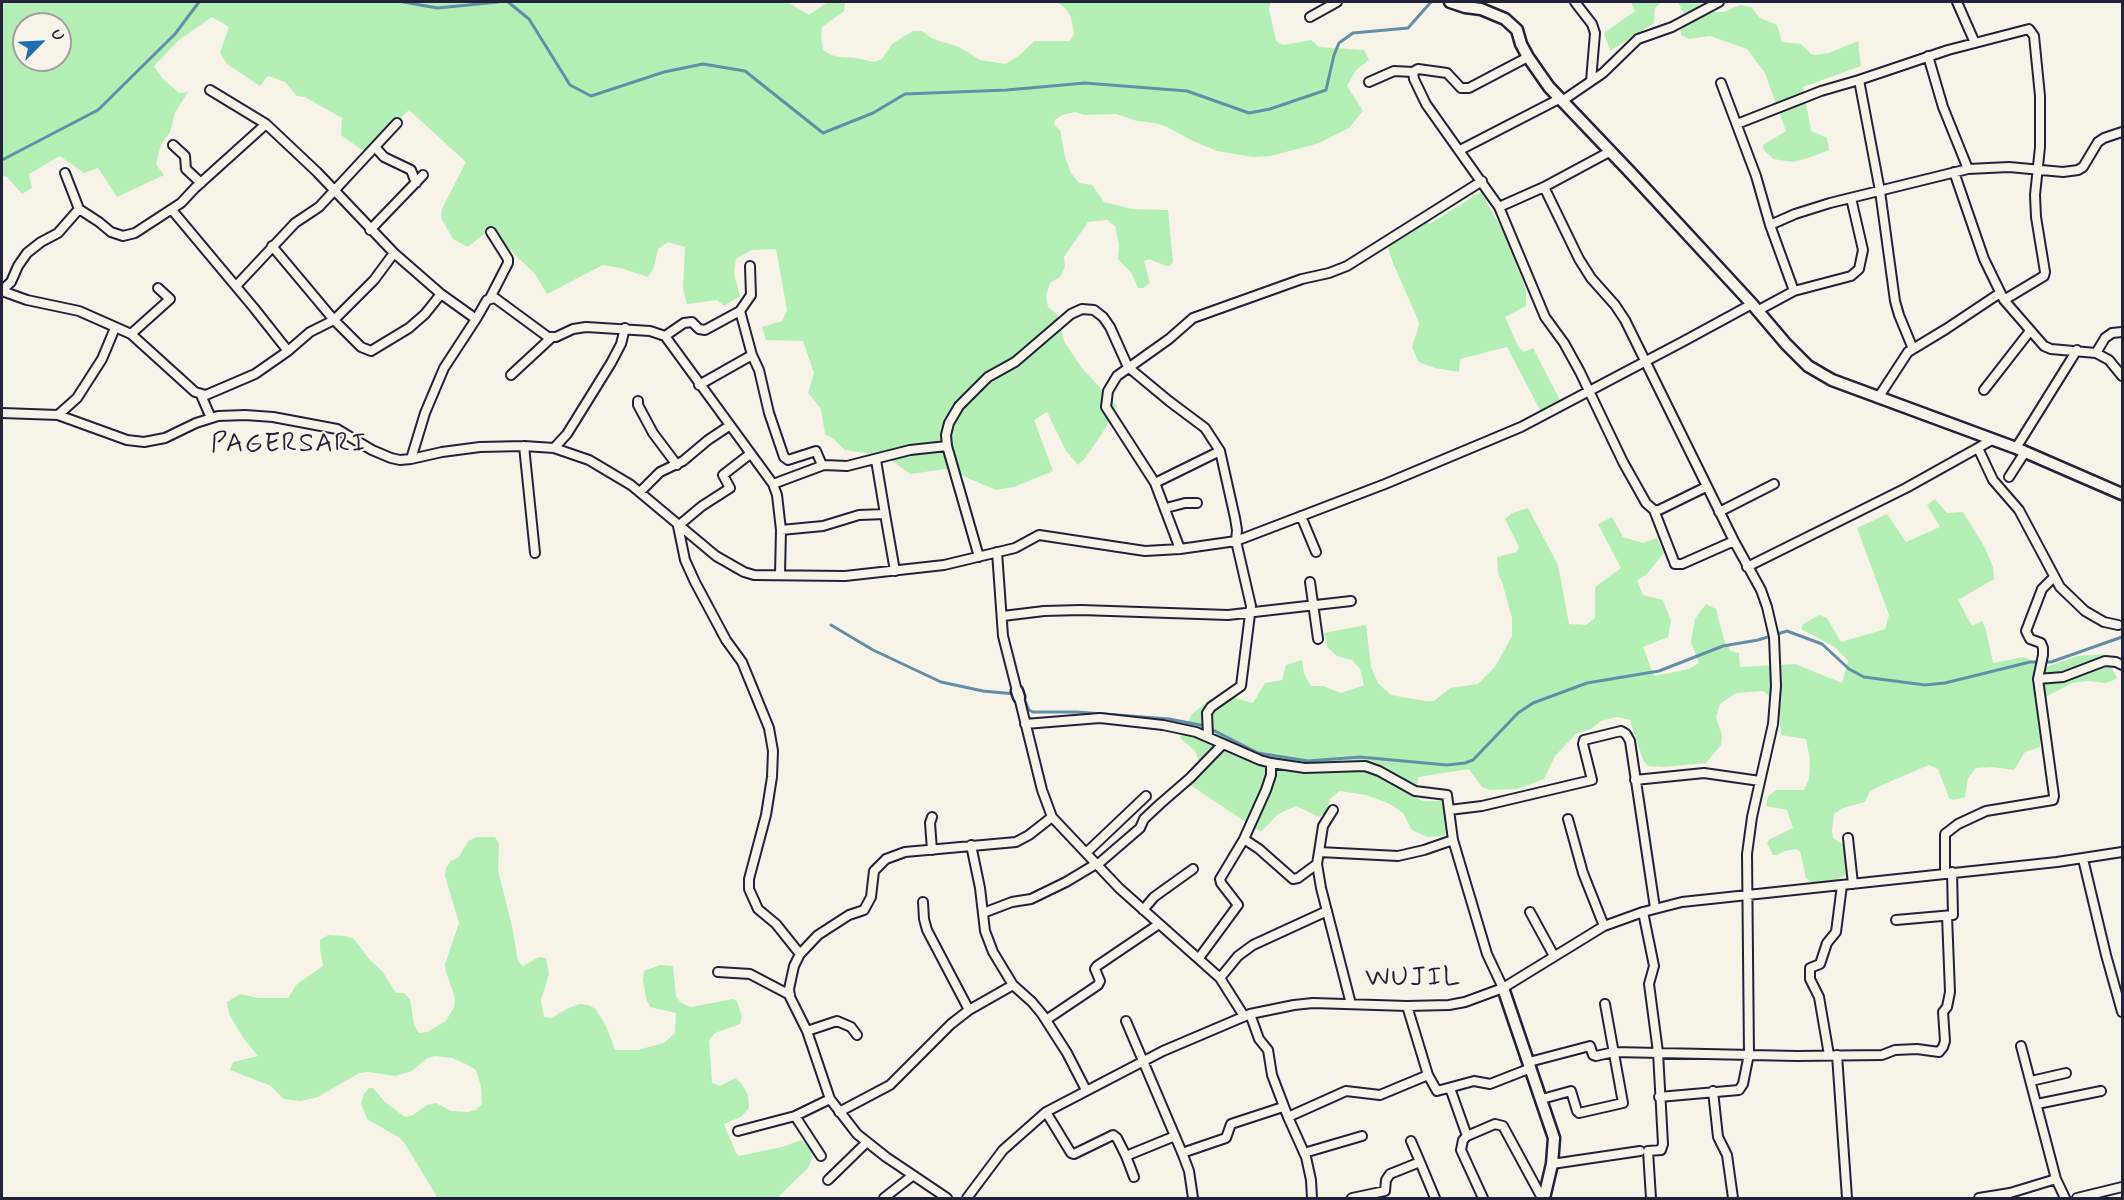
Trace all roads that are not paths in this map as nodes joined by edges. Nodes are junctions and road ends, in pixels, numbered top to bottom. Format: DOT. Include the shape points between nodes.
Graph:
graph roads {
  1 [pos="1337,2"];
  2 [pos="1450,2"];
  3 [pos="1575,2"];
  4 [pos="1719,2"];
  5 [pos="1957,2"];
  6 [pos="1465,4"];
  7 [pos="1310,17"];
  8 [pos="1975,43"];
  9 [pos="1928,56"];
  10 [pos="1528,57"];
  11 [pos="1413,72"];
  12 [pos="1859,80"];
  13 [pos="1591,81"];
  14 [pos="1369,82"];
  15 [pos="1721,83"];
  16 [pos="210,90"];
  17 [pos="1561,100"];
  18 [pos="397,123"];
  19 [pos="266,124"];
  20 [pos="1737,124"];
  21 [pos="2122,132"];
  22 [pos="173,145"];
  23 [pos="375,147"];
  24 [pos="1460,150"];
  25 [pos="1611,151"];
  26 [pos="1968,169"];
  27 [pos="2037,169"];
  28 [pos="1954,172"];
  29 [pos="65,173"];
  30 [pos="423,175"];
  31 [pos="1482,181"];
  32 [pos="201,183"];
  33 [pos="416,183"];
  34 [pos="1544,187"];
  35 [pos="335,190"];
  36 [pos="1880,191"];
  37 [pos="1851,198"];
  38 [pos="1499,207"];
  39 [pos="79,209"];
  40 [pos="172,210"];
  41 [pos="1770,225"];
  42 [pos="370,230"];
  43 [pos="491,232"];
  44 [pos="272,246"];
  45 [pos="394,253"];
  46 [pos="750,266"];
  47 [pos="236,286"];
  48 [pos="158,288"];
  49 [pos="2,291"];
  50 [pos="1794,291"];
  51 [pos="2000,293"];
  52 [pos="441,294"];
  53 [pos="490,298"];
  54 [pos="2004,300"];
  55 [pos="1754,308"];
  56 [pos="740,311"];
  57 [pos="476,319"];
  58 [pos="334,320"];
  59 [pos="115,328"];
  60 [pos="625,328"];
  61 [pos="2030,331"];
  62 [pos="2122,333"];
  63 [pos="131,334"];
  64 [pos="665,336"];
  65 [pos="552,338"];
  66 [pos="1913,348"];
  67 [pos="2077,350"];
  68 [pos="288,351"];
  69 [pos="2096,353"];
  70 [pos="752,355"];
  71 [pos="1646,362"];
  72 [pos="1128,367"];
  73 [pos="511,375"];
  74 [pos="2122,376"];
  75 [pos="699,385"];
  76 [pos="1590,390"];
  77 [pos="1984,390"];
  78 [pos="201,395"];
  79 [pos="1878,398"];
  80 [pos="638,401"];
  81 [pos="2,414"];
  82 [pos="57,416"];
  83 [pos="211,418"];
  84 [pos="729,426"];
  85 [pos="1992,440"];
  86 [pos="524,446"];
  87 [pos="947,446"];
  88 [pos="554,448"];
  89 [pos="1978,448"];
  90 [pos="2021,450"];
  91 [pos="1220,451"];
  92 [pos="750,454"];
  93 [pos="411,459"];
  94 [pos="876,460"];
  95 [pos="677,465"];
  96 [pos="822,465"];
  97 [pos="2009,477"];
  98 [pos="1155,483"];
  99 [pos="773,484"];
  100 [pos="1774,484"];
  101 [pos="1706,487"];
  102 [pos="640,492"];
  103 [pos="2122,494"];
  104 [pos="1197,503"];
  105 [pos="1166,508"];
  106 [pos="1654,510"];
  107 [pos="1719,512"];
  108 [pos="885,514"];
  109 [pos="1301,516"];
  110 [pos="678,526"];
  111 [pos="781,530"];
  112 [pos="1236,541"];
  113 [pos="1734,541"];
  114 [pos="1180,549"];
  115 [pos="997,552"];
  116 [pos="1316,552"];
  117 [pos="535,553"];
  118 [pos="979,557"];
  119 [pos="1747,567"];
  120 [pos="895,571"];
  121 [pos="780,574"];
  122 [pos="2054,577"];
  123 [pos="1310,582"];
  124 [pos="1350,601"];
  125 [pos="1312,606"];
  126 [pos="1250,613"];
  127 [pos="1003,616"];
  128 [pos="2118,625"];
  129 [pos="1318,639"];
  130 [pos="2122,665"];
  131 [pos="2038,679"];
  132 [pos="1025,724"];
  133 [pos="1208,736"];
  134 [pos="1223,744"];
  135 [pos="1272,764"];
  136 [pos="1635,780"];
  137 [pos="1760,781"];
  138 [pos="1146,796"];
  139 [pos="1333,810"];
  140 [pos="1449,810"];
  141 [pos="932,817"];
  142 [pos="1052,817"];
  143 [pos="1568,819"];
  144 [pos="1848,838"];
  145 [pos="1245,839"];
  146 [pos="1453,840"];
  147 [pos="971,845"];
  148 [pos="932,850"];
  149 [pos="1319,852"];
  150 [pos="2122,852"];
  151 [pos="1086,854"];
  152 [pos="2083,859"];
  153 [pos="1096,864"];
  154 [pos="1317,864"];
  155 [pos="1193,869"];
  156 [pos="1948,873"];
  157 [pos="1853,884"];
  158 [pos="1842,885"];
  159 [pos="1747,894"];
  160 [pos="923,902"];
  161 [pos="1655,908"];
  162 [pos="1143,910"];
  163 [pos="1327,911"];
  164 [pos="1530,912"];
  165 [pos="1643,912"];
  166 [pos="983,913"];
  167 [pos="1947,916"];
  168 [pos="1896,920"];
  169 [pos="1160,924"];
  170 [pos="1604,926"];
  171 [pos="800,954"];
  172 [pos="1554,956"];
  173 [pos="1199,958"];
  174 [pos="717,972"];
  175 [pos="1220,978"];
  176 [pos="1013,985"];
  177 [pos="1503,988"];
  178 [pos="790,995"];
  179 [pos="1351,1004"];
  180 [pos="1605,1004"];
  181 [pos="1407,1006"];
  182 [pos="969,1010"];
  183 [pos="2122,1012"];
  184 [pos="1247,1015"];
  185 [pos="1046,1020"];
  186 [pos="1126,1021"];
  187 [pos="807,1031"];
  188 [pos="857,1035"];
  189 [pos="2021,1046"];
  190 [pos="1614,1052"];
  191 [pos="1658,1052"];
  192 [pos="1749,1054"];
  193 [pos="1833,1055"];
  194 [pos="1142,1061"];
  195 [pos="1530,1065"];
  196 [pos="2066,1073"];
  197 [pos="1428,1075"];
  198 [pos="2031,1081"];
  199 [pos="1450,1088"];
  200 [pos="1086,1090"];
  201 [pos="1713,1091"];
  202 [pos="2101,1091"];
  203 [pos="1659,1097"];
  204 [pos="830,1099"];
  205 [pos="1542,1099"];
  206 [pos="2037,1104"];
  207 [pos="1283,1107"];
  208 [pos="839,1112"];
  209 [pos="1046,1113"];
  210 [pos="795,1116"];
  211 [pos="1288,1117"];
  212 [pos="738,1131"];
  213 [pos="1175,1136"];
  214 [pos="1362,1136"];
  215 [pos="1467,1136"];
  216 [pos="867,1142"];
  217 [pos="1411,1142"];
  218 [pos="1640,1151"];
  219 [pos="1182,1153"];
  220 [pos="1304,1153"];
  221 [pos="821,1156"];
  222 [pos="1126,1156"];
  223 [pos="1420,1162"];
  224 [pos="1552,1164"];
  225 [pos="912,1176"];
  226 [pos="1134,1177"];
  227 [pos="828,1179"];
  228 [pos="2056,1179"];
  229 [pos="2122,1187"];
  230 [pos="884,1198"];
  231 [pos="947,1198"];
  232 [pos="966,1198"];
  233 [pos="1193,1198"];
  234 [pos="1312,1198"];
  235 [pos="1352,1198"];
  236 [pos="1435,1198"];
  237 [pos="1483,1198"];
  238 [pos="1544,1198"];
  239 [pos="1651,1198"];
  240 [pos="1733,1198"];
  241 [pos="1847,1198"];
  242 [pos="1979,1198"];
  243 [pos="2065,1198"];
  244 [pos="2077,1198"];
  1 -- 7 [label="street"];
  2 -- 6 [label="street"];
  3 -- 13 [label="street" via="1595,33"];
  4 -- 13 [label="street" via="1672,27 1638,39"];
  5 -- 8 [label="street"];
  6 -- 10 [label="street" via="1505,19 1518,30"];
  8 -- 9 [label="street"];
  8 -- 27 [label="street" via="2026,30 2032,32 2041,111"];
  9 -- 12 [label="street"];
  9 -- 26 [label="street"];
  10 -- 11 [label="street" via="1469,88 1461,88 1443,72"];
  10 -- 17 [label="street"];
  11 -- 14 [label="street" via="1394,71"];
  11 -- 24 [label="street" via="1426,104"];
  12 -- 20 [label="street"];
  12 -- 36 [label="street"];
  13 -- 17 [label="street"];
  15 -- 20 [label="street"];
  16 -- 19 [label="street"];
  17 -- 24 [label="street"];
  17 -- 25 [label="street"];
  18 -- 23 [label="street"];
  19 -- 32 [label="street"];
  19 -- 35 [label="street"];
  20 -- 41 [label="street"];
  21 -- 27 [label="street" via="2098,142 2078,170"];
  22 -- 32 [label="street" via="185,156 186,169"];
  23 -- 33 [label="street" via="384,157 411,170"];
  23 -- 35 [label="street"];
  24 -- 31 [label="street"];
  25 -- 34 [label="street"];
  25 -- 55 [label="street"];
  26 -- 27 [label="street"];
  26 -- 28 [label="street"];
  27 -- 54 [label="street" via="2036,217 2044,276"];
  28 -- 36 [label="street"];
  28 -- 51 [label="street"];
  29 -- 39 [label="street"];
  30 -- 33 [label="street"];
  31 -- 38 [label="street"];
  31 -- 72 [label="street" via="1347,266 1192,318"];
  32 -- 40 [label="street"];
  33 -- 42 [label="street"];
  34 -- 38 [label="street"];
  34 -- 71 [label="street" via="1573,250 1621,312"];
  35 -- 42 [label="street"];
  35 -- 44 [label="street"];
  36 -- 37 [label="street"];
  36 -- 66 [label="street" via="1895,301"];
  37 -- 41 [label="street"];
  37 -- 50 [label="street" via="1863,250 1859,268 1851,276"];
  38 -- 76 [label="street" via="1545,317"];
  39 -- 40 [label="street" via="123,236"];
  39 -- 49 [label="street" via="58,233 27,253"];
  40 -- 47 [label="street"];
  41 -- 50 [label="street"];
  42 -- 45 [label="street"];
  43 -- 53 [label="street" via="508,263"];
  44 -- 47 [label="street"];
  44 -- 58 [label="street"];
  45 -- 52 [label="street"];
  45 -- 58 [label="street"];
  46 -- 56 [label="street" via="751,295"];
  47 -- 68 [label="street"];
  48 -- 63 [label="street" via="170,299"];
  49 -- 59 [label="street" via="79,311"];
  50 -- 55 [label="street"];
  51 -- 54 [label="street"];
  51 -- 66 [label="street"];
  52 -- 57 [label="street"];
  52 -- 58 [label="street" via="410,328 371,351"];
  53 -- 57 [label="street"];
  53 -- 65 [label="street"];
  54 -- 61 [label="street"];
  55 -- 71 [label="street"];
  55 -- 79 [label="street" via="1809,366 1832,380"];
  56 -- 64 [label="street" via="705,330 688,321"];
  56 -- 70 [label="street"];
  57 -- 93 [label="street" via="444,368"];
  58 -- 68 [label="street" via="310,332"];
  59 -- 63 [label="street"];
  59 -- 82 [label="street" via="102,359 77,398"];
  60 -- 64 [label="street"];
  60 -- 65 [label="street" via="579,327"];
  60 -- 88 [label="street" via="611,363"];
  61 -- 67 [label="street" via="2051,349"];
  61 -- 77 [label="street"];
  62 -- 69 [label="street" via="2112,333"];
  63 -- 78 [label="street"];
  64 -- 75 [label="street"];
  65 -- 73 [label="street"];
  66 -- 79 [label="street"];
  67 -- 69 [label="street"];
  67 -- 90 [label="street"];
  68 -- 78 [label="street" via="255,374"];
  69 -- 74 [label="street" via="2109,360"];
  70 -- 75 [label="street"];
  70 -- 96 [label="street" via="784,457 788,460 816,451"];
  71 -- 76 [label="street"];
  71 -- 101 [label="street"];
  72 -- 87 [label="street" via="1103,317 1094,310 1076,311 973,391 949,423"];
  72 -- 91 [label="street" via="1205,428"];
  72 -- 98 [label="street" via="1108,391 1106,407"];
  75 -- 84 [label="street"];
  76 -- 106 [label="street" via="1639,493"];
  76 -- 109 [label="street" via="1494,439"];
  78 -- 83 [label="street"];
  79 -- 85 [label="street"];
  80 -- 95 [label="street" via="653,433"];
  81 -- 82 [label="street"];
  82 -- 83 [label="street" via="144,442 165,438"];
  83 -- 93 [label="street" via="255,415 327,427 391,458"];
  84 -- 92 [label="street"];
  84 -- 95 [label="street"];
  85 -- 89 [label="street"];
  85 -- 90 [label="street"];
  86 -- 88 [label="street"];
  86 -- 93 [label="street" via="480,447"];
  86 -- 117 [label="street"];
  87 -- 94 [label="street" via="910,450"];
  87 -- 118 [label="street"];
  88 -- 102 [label="street" via="589,460"];
  89 -- 119 [label="street"];
  89 -- 122 [label="street" via="1993,480 2019,510"];
  90 -- 97 [label="street"];
  90 -- 103 [label="street"];
  91 -- 98 [label="street"];
  91 -- 112 [label="street" via="1235,518"];
  92 -- 99 [label="street"];
  92 -- 110 [label="street" via="723,475 730,488"];
  94 -- 96 [label="street" via="847,466"];
  94 -- 108 [label="street"];
  95 -- 102 [label="street" via="660,472"];
  96 -- 99 [label="street"];
  98 -- 105 [label="street"];
  99 -- 111 [label="street"];
  100 -- 107 [label="street"];
  101 -- 106 [label="street"];
  101 -- 107 [label="street"];
  102 -- 110 [label="street"];
  104 -- 105 [label="street"];
  105 -- 114 [label="street"];
  106 -- 113 [label="street" via="1675,564"];
  107 -- 113 [label="street"];
  108 -- 111 [label="street"];
  108 -- 120 [label="street"];
  109 -- 112 [label="street"];
  109 -- 116 [label="street"];
  110 -- 121 [label="street" via="744,572"];
  110 -- 171 [label="street" via="685,560 726,640 742,662 772,738 772,777 749,889 758,909"];
  111 -- 121 [label="street"];
  112 -- 114 [label="street"];
  112 -- 126 [label="street"];
  113 -- 119 [label="street"];
  114 -- 115 [label="street" via="1145,551 1039,535 1022,546"];
  115 -- 118 [label="street"];
  115 -- 127 [label="street"];
  118 -- 120 [label="street"];
  119 -- 137 [label="street" via="1761,590 1774,637 1775,708"];
  120 -- 121 [label="street" via="844,576"];
  122 -- 128 [label="street" via="2085,611"];
  122 -- 131 [label="street" via="2042,589 2026,631 2030,639 2041,643"];
  123 -- 125 [label="street"];
  124 -- 125 [label="street"];
  125 -- 126 [label="street"];
  125 -- 129 [label="street"];
  126 -- 127 [label="street" via="1081,610"];
  126 -- 133 [label="street" via="1241,686 1211,706 1207,713"];
  127 -- 132 [label="street" via="1006,654"];
  130 -- 131 [label="street" via="2104,662 2063,676"];
  131 -- 156 [label="street" via="2053,801 1986,811 1958,824 1945,834"];
  132 -- 133 [label="street" via="1100,718 1163,725"];
  132 -- 142 [label="street"];
  133 -- 134 [label="street"];
  134 -- 135 [label="street"];
  134 -- 153 [label="street" via="1144,819 1140,828"];
  135 -- 140 [label="street" via="1305,768 1365,766 1415,791 1447,795"];
  135 -- 145 [label="street" via="1266,790"];
  136 -- 137 [label="street" via="1704,773"];
  136 -- 140 [label="street" via="1630,741 1621,731 1584,740 1592,780"];
  136 -- 161 [label="street"];
  137 -- 159 [label="street" via="1747,854"];
  138 -- 151 [label="street"];
  139 -- 149 [label="street" via="1323,826"];
  140 -- 146 [label="street"];
  141 -- 148 [label="street"];
  142 -- 147 [label="street" via="1016,842"];
  142 -- 151 [label="street"];
  143 -- 170 [label="street" via="1583,873"];
  144 -- 157 [label="street"];
  145 -- 154 [label="street" via="1293,879"];
  145 -- 173 [label="street" via="1220,879 1238,905"];
  146 -- 149 [label="street" via="1398,856"];
  146 -- 177 [label="street" via="1488,954"];
  147 -- 148 [label="street"];
  147 -- 166 [label="street"];
  148 -- 171 [label="street" via="905,852 886,859 874,871 864,910 818,935"];
  149 -- 154 [label="street"];
  150 -- 152 [label="street"];
  151 -- 153 [label="street"];
  152 -- 156 [label="street"];
  152 -- 183 [label="street"];
  153 -- 162 [label="street"];
  153 -- 166 [label="street" via="1031,899"];
  154 -- 163 [label="street"];
  155 -- 162 [label="street" via="1154,897"];
  156 -- 157 [label="street"];
  156 -- 167 [label="street" via="1954,911"];
  157 -- 158 [label="street"];
  158 -- 159 [label="street"];
  158 -- 193 [label="street" via="1836,932 1827,943 1820,964 1810,968"];
  159 -- 161 [label="street"];
  159 -- 192 [label="street"];
  160 -- 182 [label="street" via="927,930"];
  161 -- 165 [label="street"];
  162 -- 169 [label="street"];
  163 -- 175 [label="street" via="1253,945"];
  163 -- 179 [label="street"];
  164 -- 172 [label="street"];
  165 -- 170 [label="street"];
  165 -- 191 [label="street" via="1654,966 1649,984"];
  166 -- 176 [label="street" via="993,952"];
  167 -- 168 [label="street"];
  167 -- 193 [label="street" via="1950,992 1942,1017 1945,1041 1939,1052 1917,1048 1882,1055"];
  169 -- 173 [label="street"];
  169 -- 185 [label="street" via="1101,963 1095,969 1098,985"];
  170 -- 172 [label="street"];
  171 -- 178 [label="street"];
  172 -- 177 [label="street"];
  173 -- 175 [label="street"];
  174 -- 178 [label="street" via="750,974"];
  175 -- 184 [label="street"];
  176 -- 182 [label="street"];
  176 -- 185 [label="street"];
  177 -- 181 [label="street" via="1465,1002"];
  177 -- 195 [label="street"];
  178 -- 187 [label="street"];
  179 -- 181 [label="street"];
  179 -- 184 [label="street" via="1294,1005"];
  180 -- 190 [label="street"];
  181 -- 197 [label="street"];
  182 -- 208 [label="street" via="890,1085"];
  184 -- 194 [label="street"];
  184 -- 207 [label="street" via="1269,1053"];
  185 -- 200 [label="street"];
  186 -- 194 [label="street"];
  187 -- 188 [label="street" via="837,1021 851,1026"];
  187 -- 204 [label="street"];
  189 -- 198 [label="street"];
  190 -- 191 [label="street"];
  190 -- 195 [label="street" via="1594,1056 1588,1046"];
  190 -- 205 [label="street" via="1623,1103 1579,1113 1571,1091"];
  191 -- 192 [label="street"];
  191 -- 203 [label="street"];
  192 -- 193 [label="street"];
  192 -- 201 [label="street" via="1742,1087"];
  193 -- 241 [label="street"];
  194 -- 200 [label="street"];
  194 -- 213 [label="street"];
  195 -- 199 [label="street" via="1490,1084 1474,1081"];
  195 -- 205 [label="street"];
  196 -- 198 [label="street"];
  197 -- 199 [label="street" via="1435,1090"];
  197 -- 211 [label="street" via="1380,1095 1346,1091"];
  198 -- 206 [label="street"];
  199 -- 215 [label="street"];
  200 -- 209 [label="street"];
  201 -- 203 [label="street"];
  201 -- 240 [label="street" via="1718,1137 1728,1162"];
  202 -- 206 [label="street"];
  203 -- 239 [label="street" via="1663,1144 1661,1150 1648,1151"];
  204 -- 208 [label="street"];
  204 -- 210 [label="street"];
  205 -- 224 [label="street" via="1554,1138"];
  206 -- 228 [label="street"];
  207 -- 211 [label="street"];
  207 -- 219 [label="street" via="1231,1124 1223,1139"];
  208 -- 216 [label="street"];
  209 -- 222 [label="street" via="1071,1153 1113,1135"];
  209 -- 232 [label="street" via="1003,1150"];
  210 -- 212 [label="street"];
  210 -- 221 [label="street"];
  211 -- 220 [label="street"];
  213 -- 219 [label="street"];
  213 -- 222 [label="street"];
  214 -- 220 [label="street"];
  215 -- 237 [label="street" via="1461,1150"];
  215 -- 238 [label="street" via="1495,1125 1503,1126"];
  216 -- 225 [label="street"];
  216 -- 227 [label="street"];
  217 -- 223 [label="street"];
  218 -- 224 [label="street"];
  219 -- 233 [label="street"];
  220 -- 234 [label="street"];
  222 -- 226 [label="street"];
  223 -- 235 [label="street" via="1390,1174 1385,1191"];
  223 -- 236 [label="street"];
  224 -- 238 [label="street"];
  225 -- 230 [label="street"];
  225 -- 231 [label="street"];
  228 -- 242 [label="street"];
  228 -- 243 [label="street"];
  229 -- 244 [label="street"];
}
